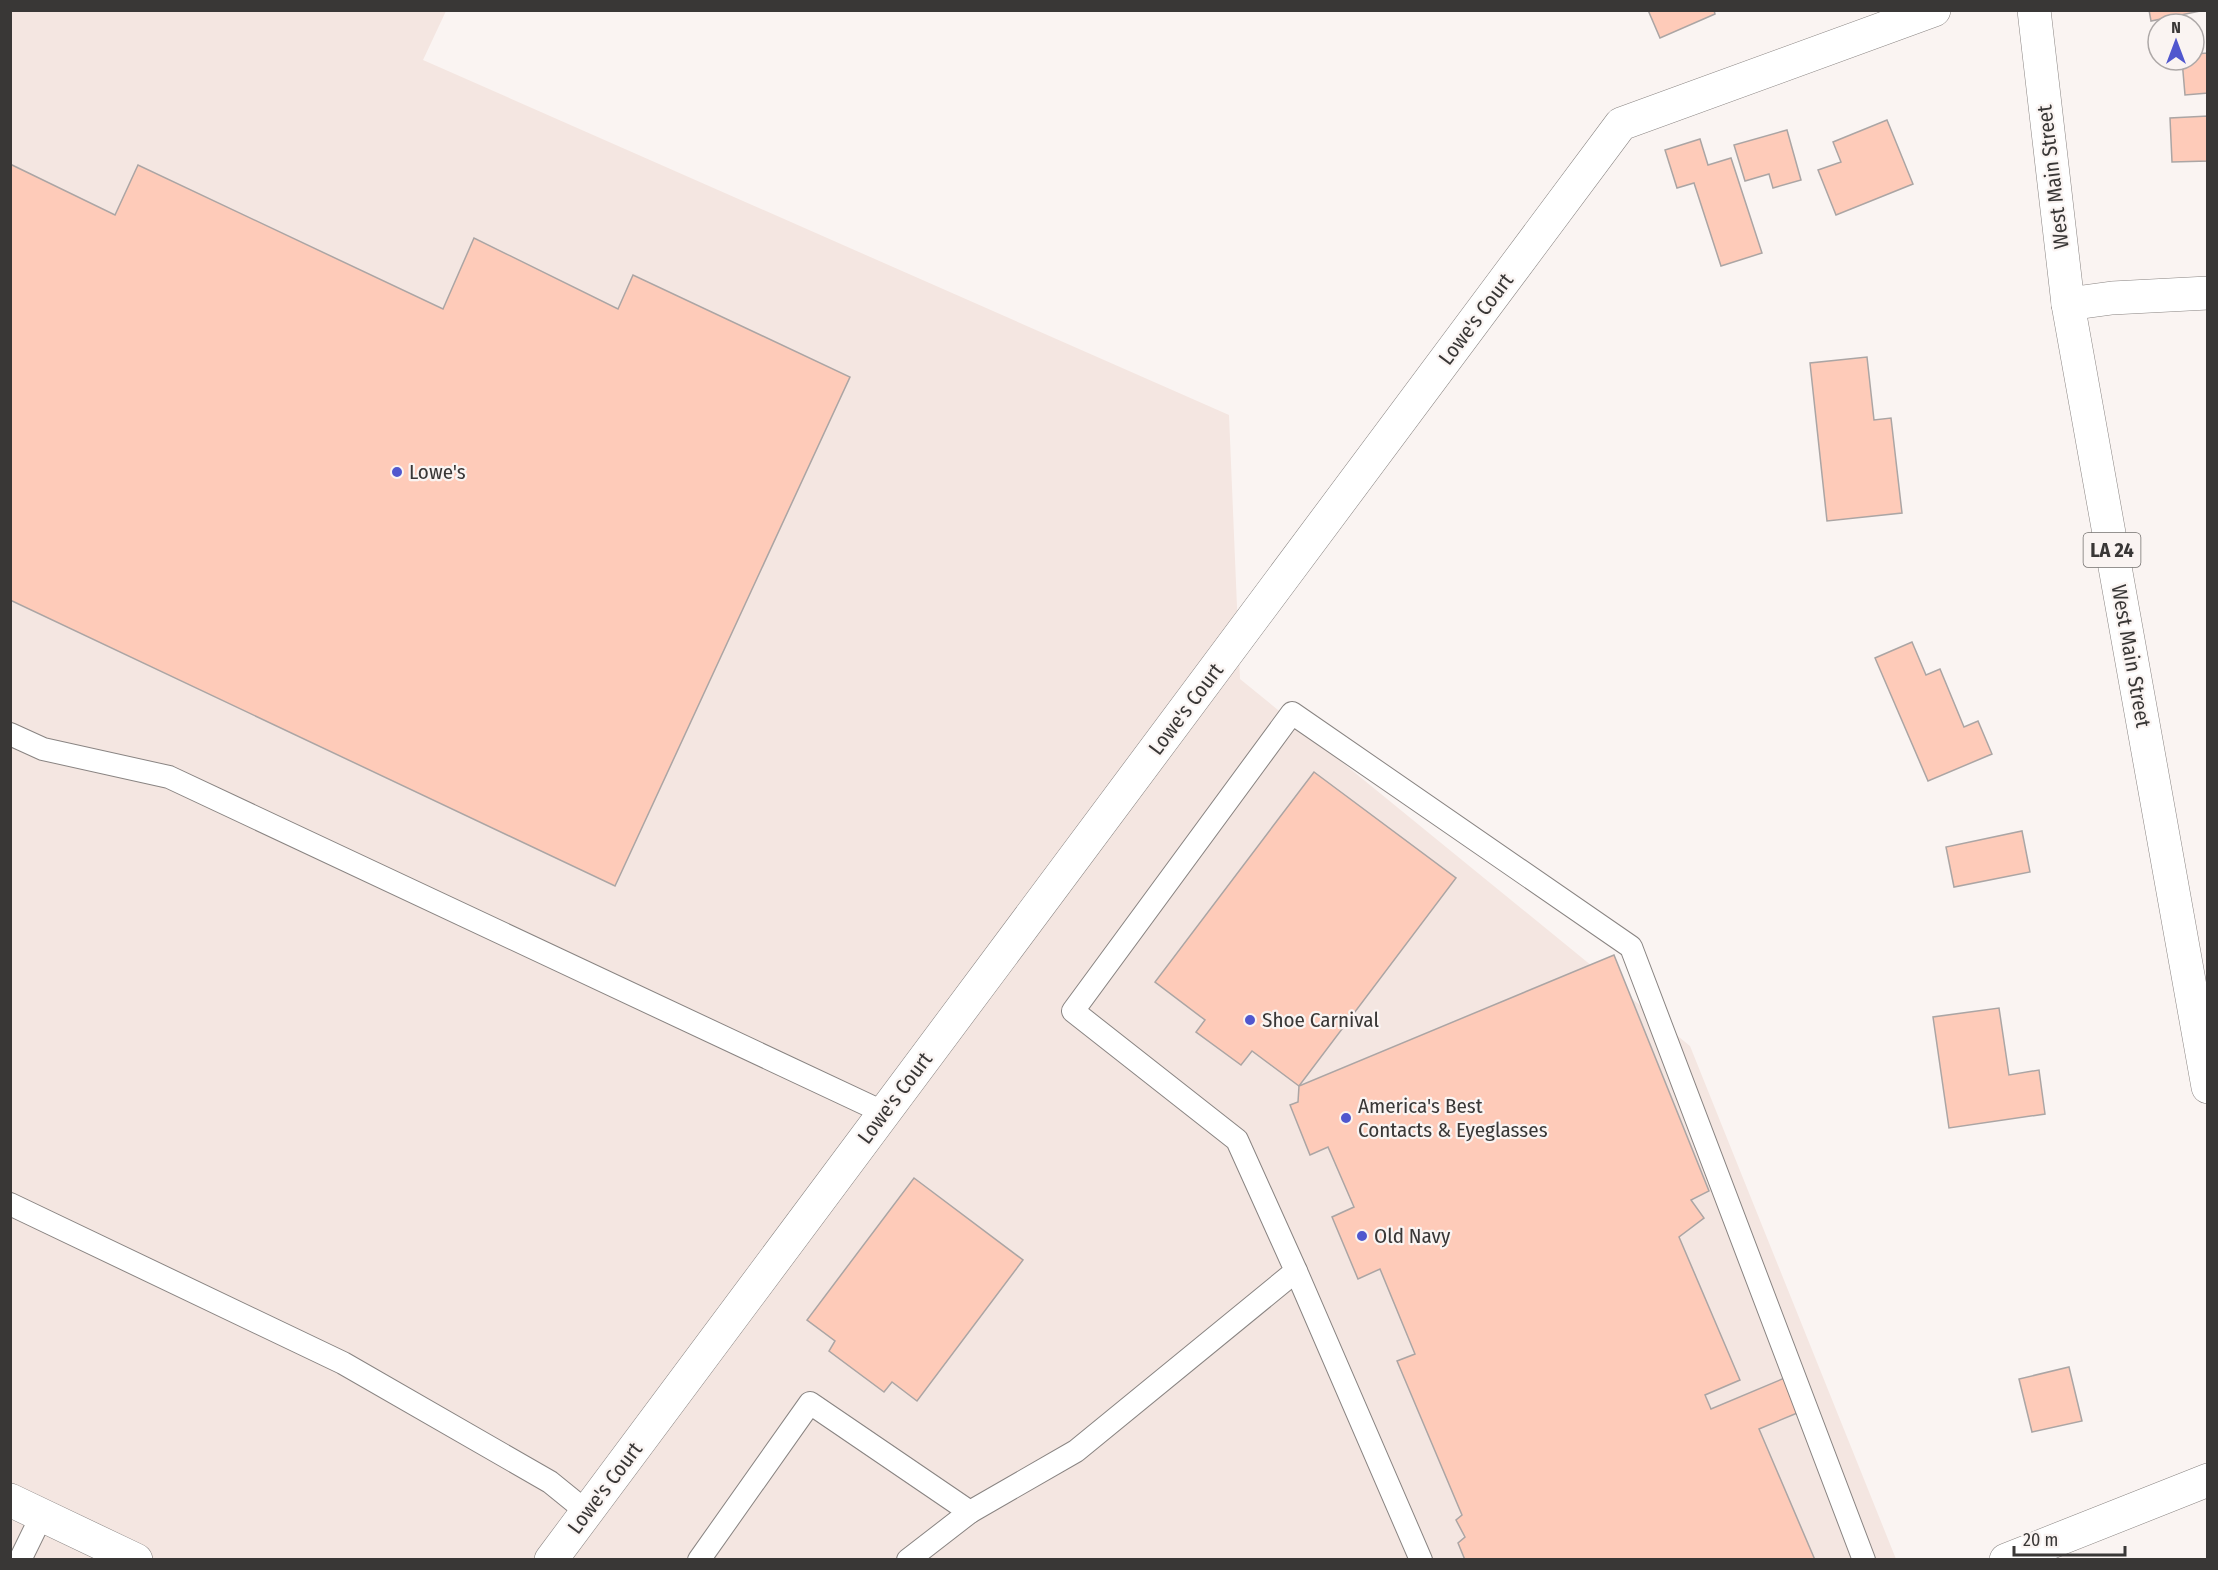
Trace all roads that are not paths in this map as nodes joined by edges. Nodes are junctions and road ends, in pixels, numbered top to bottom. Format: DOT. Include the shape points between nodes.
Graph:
graph roads {
  1 [pos="1934,10"];
  2 [pos="2034,10"];
  3 [pos="2208,294"];
  4 [pos="2068,304"];
  5 [pos="10,734"];
  6 [pos="2208,1087"];
  7 [pos="885,1113"];
  8 [pos="10,1204"];
  9 [pos="1296,1271"];
  10 [pos="2208,1480"];
  11 [pos="10,1500"];
  12 [pos="587,1512"];
  13 [pos="970,1512"];
  14 [pos="42,1515"];
  15 [pos="20,1560"];
  16 [pos="136,1560"];
  17 [pos="551,1560"];
  18 [pos="699,1560"];
  19 [pos="908,1560"];
  20 [pos="1421,1560"];
  21 [pos="1864,1560"];
  22 [pos="2006,1560"];
  1 -- 7 [label="street, Lowe's Court" via="1621,124"];
  2 -- 4 [label="street, West Main Street / LA 24"];
  3 -- 4 [label="street"];
  4 -- 6 [label="street, West Main Street / LA 24"];
  5 -- 7 [label="lane" via="43,749 169,777"];
  7 -- 12 [label="street, Lowe's Court"];
  8 -- 12 [label="lane" via="343,1363 550,1482"];
  9 -- 13 [label="lane" via="1076,1451"];
  9 -- 20 [label="lane"];
  9 -- 21 [label="lane" via="1237,1140 1073,1011 1292,712 1631,947"];
  10 -- 22 [label="street"];
  11 -- 14 [label="street"];
  12 -- 17 [label="street, Lowe's Court"];
  13 -- 18 [label="lane" via="810,1404"];
  13 -- 19 [label="lane"];
  14 -- 15 [label="lane"];
  14 -- 16 [label="street"];
}
